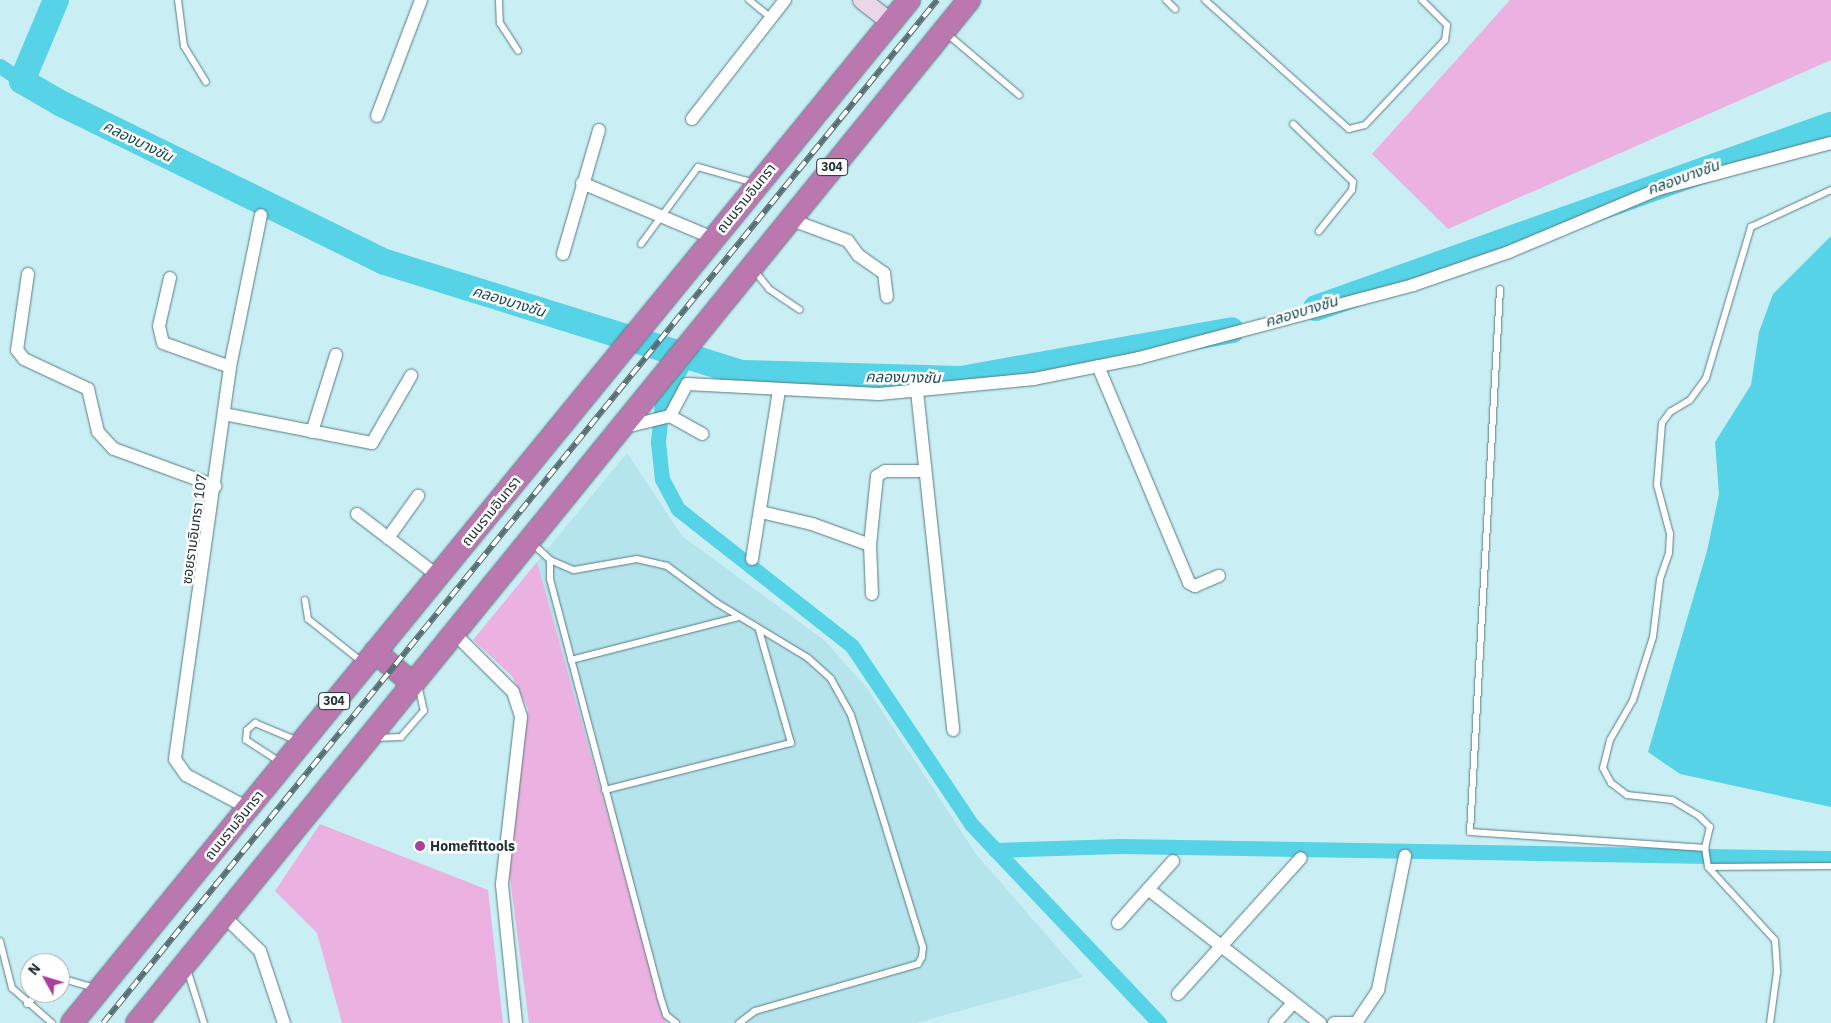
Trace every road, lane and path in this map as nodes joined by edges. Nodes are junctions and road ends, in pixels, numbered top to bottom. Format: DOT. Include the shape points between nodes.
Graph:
graph roads {
  1 [pos="178,0"];
  2 [pos="421,0"];
  3 [pos="499,0"];
  4 [pos="749,0"];
  5 [pos="785,0"];
  6 [pos="862,0"];
  7 [pos="909,0"];
  8 [pos="968,0"];
  9 [pos="1166,0"];
  10 [pos="1205,0"];
  11 [pos="1422,0"];
  12 [pos="1175,9"];
  13 [pos="771,18"];
  14 [pos="891,22"];
  15 [pos="943,31"];
  16 [pos="518,51"];
  17 [pos="206,82"];
  18 [pos="1019,95"];
  19 [pos="377,116"];
  20 [pos="692,119"];
  21 [pos="1293,124"];
  22 [pos="599,130"];
  23 [pos="1831,143"];
  24 [pos="582,183"];
  25 [pos="758,184"];
  26 [pos="1831,190"];
  27 [pos="262,215"];
  28 [pos="664,216"];
  29 [pos="789,219"];
  30 [pos="1319,231"];
  31 [pos="713,238"];
  32 [pos="641,244"];
  33 [pos="563,254"];
  34 [pos="751,266"];
  35 [pos="28,274"];
  36 [pos="170,278"];
  37 [pos="1500,289"];
  38 [pos="887,297"];
  39 [pos="800,310"];
  40 [pos="336,355"];
  41 [pos="1098,366"];
  42 [pos="230,367"];
  43 [pos="411,376"];
  44 [pos="779,390"];
  45 [pos="917,391"];
  46 [pos="224,414"];
  47 [pos="662,418"];
  48 [pos="618,428"];
  49 [pos="312,432"];
  50 [pos="702,434"];
  51 [pos="924,472"];
  52 [pos="215,486"];
  53 [pos="418,496"];
  54 [pos="761,512"];
  55 [pos="356,514"];
  56 [pos="388,538"];
  57 [pos="528,540"];
  58 [pos="870,545"];
  59 [pos="752,559"];
  60 [pos="550,560"];
  61 [pos="438,576"];
  62 [pos="1219,576"];
  63 [pos="872,594"];
  64 [pos="305,600"];
  65 [pos="738,617"];
  66 [pos="759,630"];
  67 [pos="452,632"];
  68 [pos="370,658"];
  69 [pos="571,660"];
  70 [pos="414,679"];
  71 [pos="953,730"];
  72 [pos="301,742"];
  73 [pos="283,764"];
  74 [pos="605,790"];
  75 [pos="248,808"];
  76 [pos="1705,849"];
  77 [pos="1405,856"];
  78 [pos="1301,858"];
  79 [pos="1174,861"];
  80 [pos="1708,866"];
  81 [pos="1831,866"];
  82 [pos="1148,889"];
  83 [pos="224,916"];
  84 [pos="1118,923"];
  85 [pos="0,941"];
  86 [pos="1221,947"];
  87 [pos="186,962"];
  88 [pos="70,981"];
  89 [pos="99,990"];
  90 [pos="1178,994"];
  91 [pos="1293,1003"];
  92 [pos="27,1004"];
  93 [pos="52,1023"];
  94 [pos="72,1023"];
  95 [pos="137,1023"];
  96 [pos="204,1023"];
  97 [pos="284,1023"];
  98 [pos="516,1023"];
  99 [pos="676,1023"];
  100 [pos="739,1023"];
  101 [pos="1275,1023"];
  102 [pos="1320,1023"];
  103 [pos="1334,1023"];
  104 [pos="1354,1023"];
  105 [pos="1770,1023"];
  1 -- 17 [label="lane" via="184,46"];
  2 -- 19 [label="street"];
  3 -- 16 [label="lane" via="500,23"];
  4 -- 13 [label="lane"];
  5 -- 13 [label="street"];
  6 -- 14 [label="street"];
  7 -- 14 [label="highway, ถนนรามอินทรา / 304"];
  8 -- 15 [label="highway, 304"];
  9 -- 12 [label="lane"];
  10 -- 11 [label="lane" via="1349,129 1366,125 1445,40 1447,25"];
  13 -- 20 [label="street"];
  14 -- 25 [label="highway, ถนนรามอินทรา / 304"];
  15 -- 18 [label="lane"];
  15 -- 29 [label="highway, 304"];
  21 -- 30 [label="lane" via="1353,182 1352,190"];
  22 -- 24 [label="street"];
  23 -- 41 [label="street" via="1659,189 1509,252 1413,286 1312,316"];
  24 -- 28 [label="street"];
  24 -- 33 [label="street"];
  25 -- 28 [label="lane" via="698,167"];
  25 -- 31 [label="highway, ถนนรามอินทรา / 304"];
  26 -- 76 [label="lane" via="1751,227 1706,378 1690,400 1670,412 1662,424 1657,485 1670,534 1669,553 1660,579 1653,637 1633,700 1610,740 1603,768 1612,783 1626,795 1672,800 1699,816 1710,827"];
  27 -- 42 [label="street, ซอยรามอินทรา 107"];
  28 -- 31 [label="street"];
  28 -- 32 [label="lane"];
  29 -- 34 [label="highway, 304"];
  29 -- 38 [label="street" via="848,241 858,255 884,273"];
  31 -- 61 [label="highway, ถนนรามอินทรา / 304"];
  34 -- 39 [label="lane" via="769,289"];
  34 -- 48 [label="highway, 304"];
  35 -- 52 [label="street" via="16,350 24,359 88,388 98,432 114,449"];
  36 -- 42 [label="street" via="160,326 163,343"];
  37 -- 76 [label="lane" via="1470,832"];
  40 -- 49 [label="street"];
  41 -- 45 [label="street" via="1034,379"];
  41 -- 62 [label="street" via="1189,583 1195,586"];
  42 -- 46 [label="street, ซอยรามอินทรา 107"];
  43 -- 49 [label="street" via="372,443"];
  44 -- 45 [label="street"];
  44 -- 47 [label="street" via="687,384"];
  44 -- 54 [label="street"];
  45 -- 51 [label="street"];
  46 -- 49 [label="street"];
  46 -- 52 [label="street, ซอยรามอินทรา 107"];
  47 -- 48 [label="street"];
  47 -- 50 [label="street"];
  48 -- 57 [label="highway, 304"];
  51 -- 58 [label="street" via="885,471 877,476"];
  51 -- 71 [label="street"];
  52 -- 75 [label="street, ซอยรามอินทรา 107" via="175,759 186,775"];
  53 -- 56 [label="street"];
  54 -- 58 [label="street" via="812,524"];
  54 -- 59 [label="street"];
  55 -- 56 [label="street"];
  56 -- 61 [label="street"];
  57 -- 60 [label="lane"];
  57 -- 67 [label="highway, 304"];
  58 -- 63 [label="street"];
  60 -- 65 [label="lane" via="574,570 651,560 667,566"];
  60 -- 69 [label="lane" via="550,579"];
  61 -- 68 [label="highway, ถนนรามอินทรา / 304"];
  64 -- 68 [label="lane" via="308,619"];
  65 -- 66 [label="lane"];
  65 -- 69 [label="lane"];
  66 -- 74 [label="lane" via="790,743"];
  66 -- 100 [label="lane" via="808,658 842,694 923,947 918,964 755,1011"];
  67 -- 70 [label="highway, 304"];
  67 -- 98 [label="street" via="513,692 521,717 502,885"];
  68 -- 70 [label="highway"];
  68 -- 72 [label="highway, ถนนรามอินทรา / 304"];
  69 -- 74 [label="lane"];
  70 -- 83 [label="highway, 304"];
  72 -- 73 [label="highway, ถนนรามอินทรา / 304"];
  72 -- 73 [label="lane" via="255,723 247,730 246,740"];
  73 -- 75 [label="highway, ถนนรามอินทรา / 304"];
  74 -- 99 [label="lane" via="660,996 666,1015"];
  75 -- 89 [label="highway, ถนนรามอินทรา / 304"];
  76 -- 80 [label="lane"];
  77 -- 104 [label="street" via="1378,990"];
  78 -- 86 [label="street"];
  79 -- 82 [label="street"];
  80 -- 81 [label="lane"];
  80 -- 105 [label="lane" via="1775,940 1777,972"];
  82 -- 84 [label="street"];
  82 -- 86 [label="street"];
  83 -- 87 [label="highway, 304"];
  83 -- 97 [label="street" via="260,951"];
  85 -- 92 [label="lane" via="12,988"];
  86 -- 90 [label="street"];
  86 -- 91 [label="street"];
  87 -- 95 [label="highway, 304"];
  87 -- 96 [label="lane"];
  88 -- 89 [label="lane"];
  89 -- 94 [label="highway, ถนนรามอินทรา / 304"];
  91 -- 101 [label="street"];
  91 -- 102 [label="street"];
  92 -- 93 [label="lane"];
  103 -- 104 [label="street"];
}
